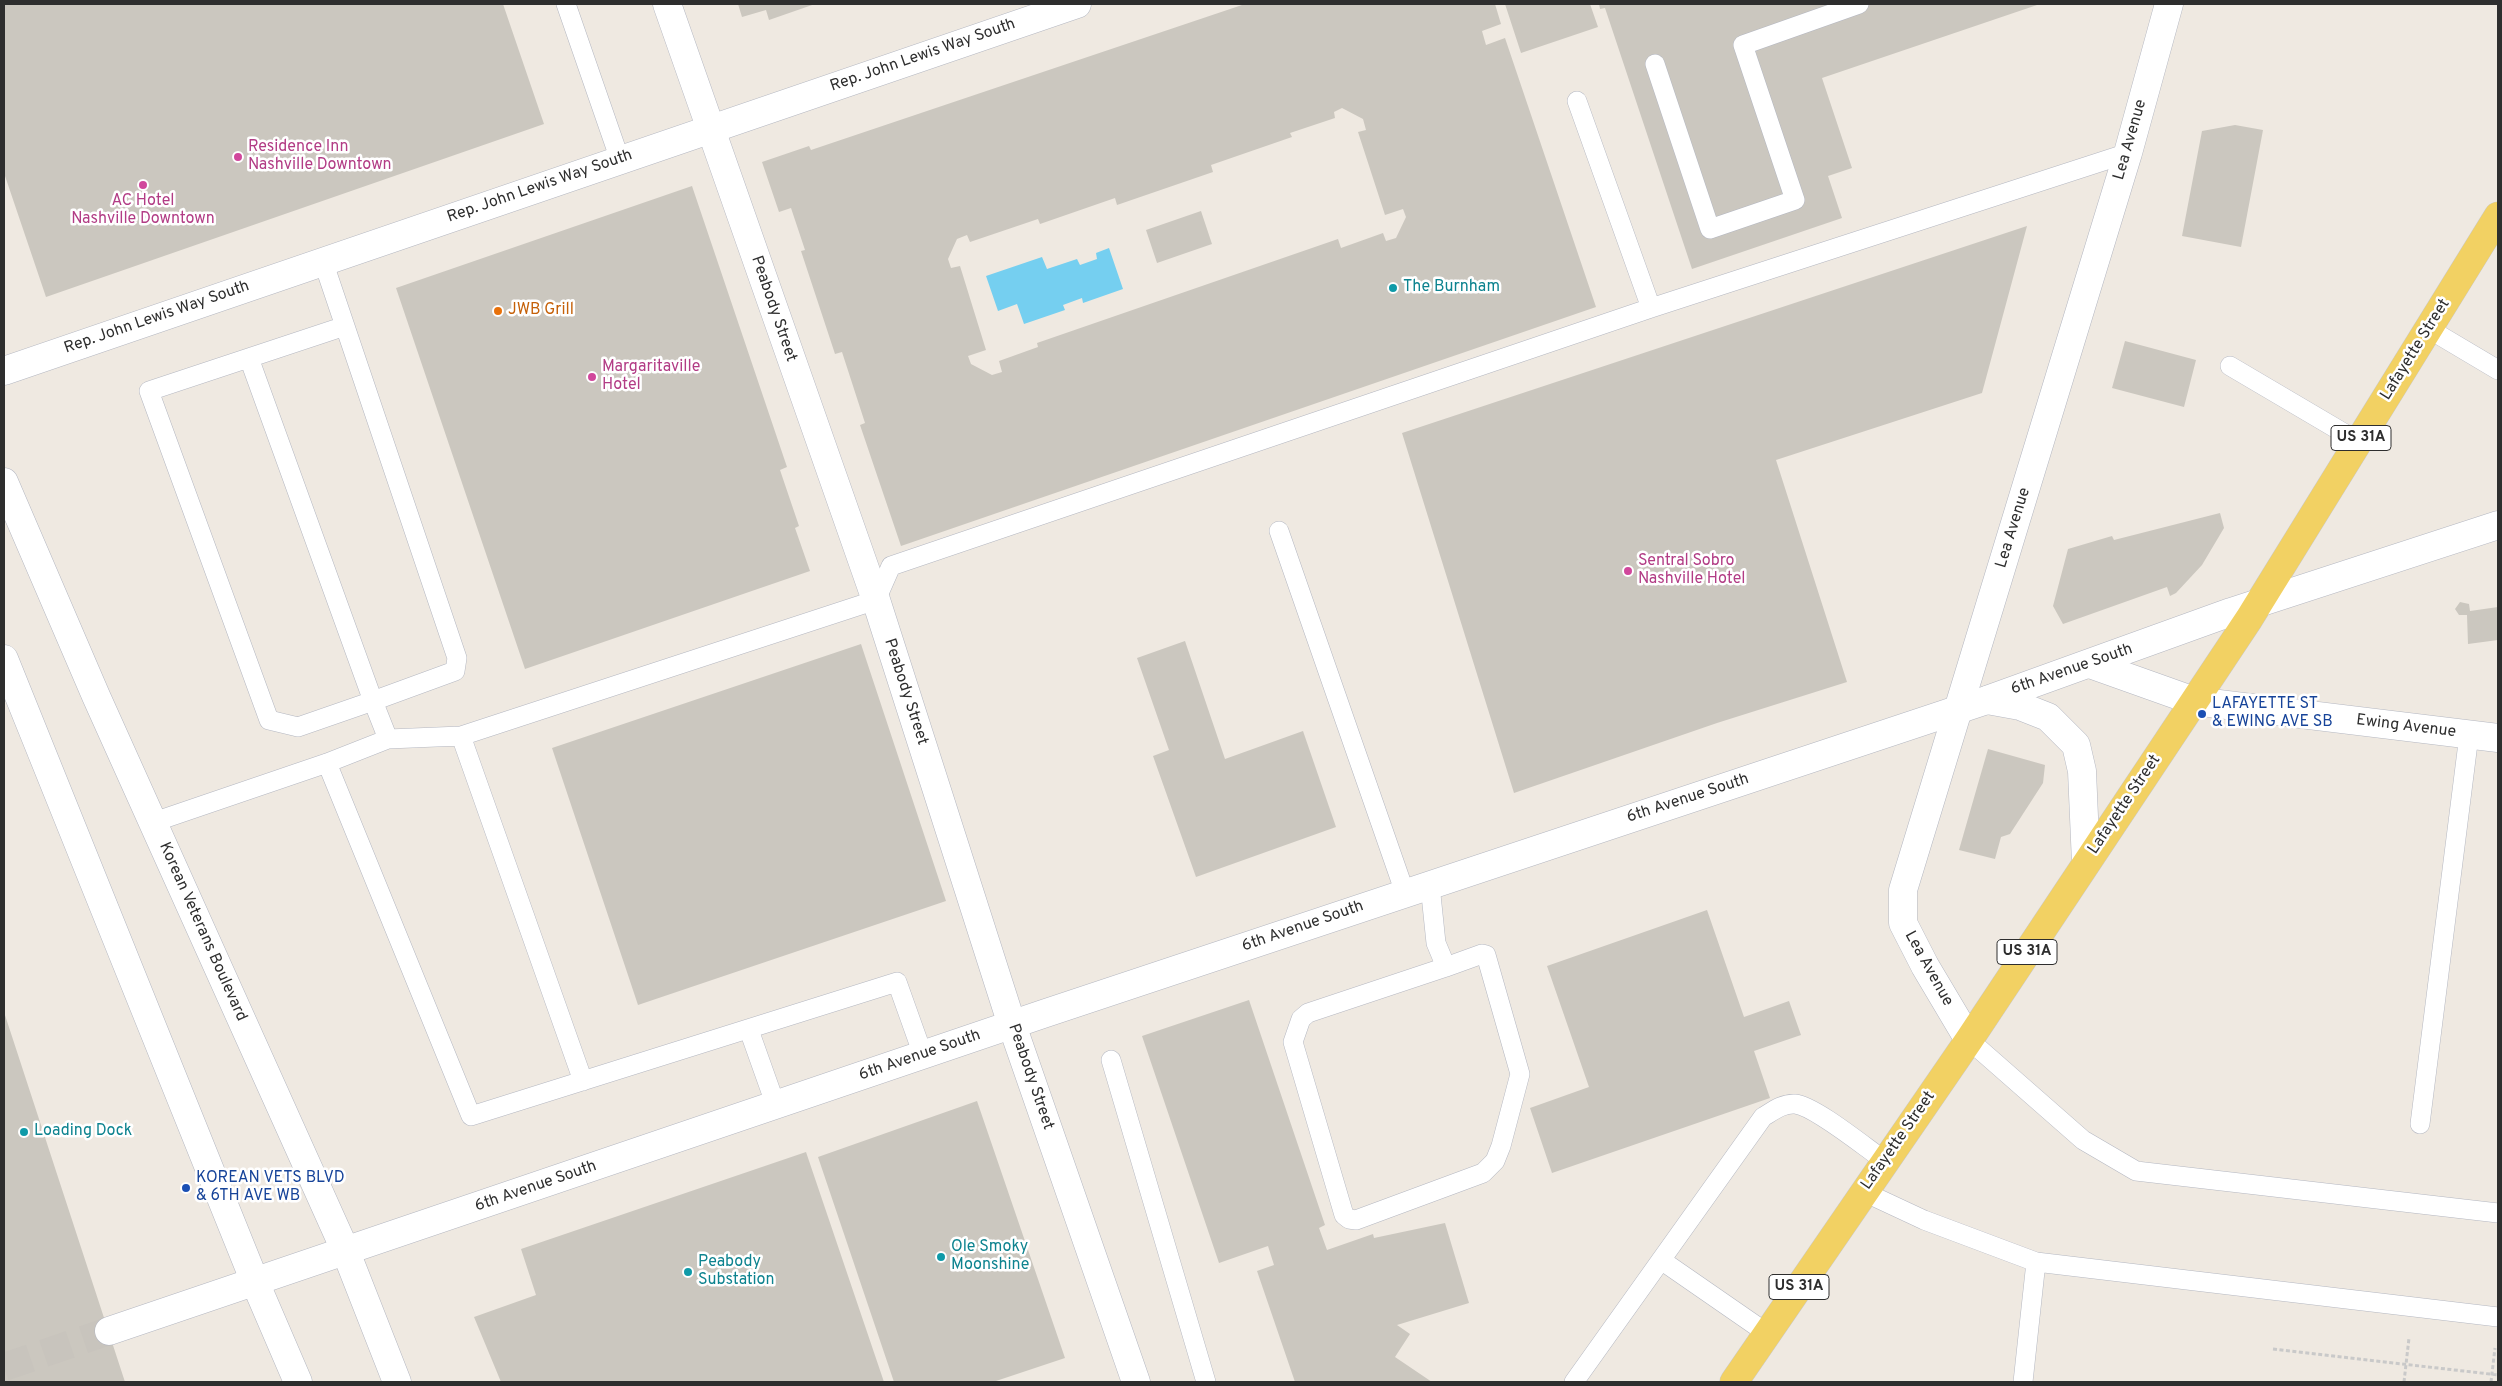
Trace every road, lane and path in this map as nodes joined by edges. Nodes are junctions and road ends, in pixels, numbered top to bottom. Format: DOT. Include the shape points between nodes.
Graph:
graph roads {
  1 [pos="566,4"];
  2 [pos="667,4"];
  3 [pos="1076,4"];
  4 [pos="1859,4"];
  5 [pos="2169,4"];
  6 [pos="1655,64"];
  7 [pos="1577,101"];
  8 [pos="710,130"];
  9 [pos="2128,153"];
  10 [pos="620,160"];
  11 [pos="2498,216"];
  12 [pos="323,261"];
  13 [pos="1650,308"];
  14 [pos="345,326"];
  15 [pos="2429,329"];
  16 [pos="249,358"];
  17 [pos="2230,366"];
  18 [pos="2498,370"];
  19 [pos="4,371"];
  20 [pos="2358,442"];
  21 [pos="4,482"];
  22 [pos="2498,525"];
  23 [pos="1279,531"];
  24 [pos="876,600"];
  25 [pos="2258,604"];
  26 [pos="4,659"];
  27 [pos="2090,664"];
  28 [pos="1987,700"];
  29 [pos="2194,701"];
  30 [pos="373,702"];
  31 [pos="1960,708"];
  32 [pos="2469,735"];
  33 [pos="461,736"];
  34 [pos="2498,738"];
  35 [pos="388,739"];
  36 [pos="327,763"];
  37 [pos="154,822"];
  38 [pos="2086,864"];
  39 [pos="1417,889"];
  40 [pos="1446,967"];
  41 [pos="1012,1025"];
  42 [pos="749,1030"];
  43 [pos="1969,1040"];
  44 [pos="923,1055"];
  45 [pos="1111,1060"];
  46 [pos="583,1081"];
  47 [pos="776,1106"];
  48 [pos="2420,1124"];
  49 [pos="1885,1160"];
  50 [pos="1864,1192"];
  51 [pos="2498,1213"];
  52 [pos="346,1252"];
  53 [pos="1661,1260"];
  54 [pos="2036,1262"];
  55 [pos="255,1282"];
  56 [pos="2412,1307"];
  57 [pos="2498,1318"];
  58 [pos="109,1331"];
  59 [pos="1768,1334"];
  60 [pos="2273,1349"];
  61 [pos="2406,1364"];
  62 [pos="2498,1375"];
  63 [pos="298,1382"];
  64 [pos="397,1382"];
  65 [pos="1136,1382"];
  66 [pos="1206,1382"];
  67 [pos="1574,1382"];
  68 [pos="1734,1382"];
  69 [pos="2023,1382"];
  70 [pos="2404,1382"];
  1 -- 10 [label="lane"];
  2 -- 8 [label="street, Peabody Street"];
  3 -- 8 [label="street, Rep. John Lewis Way South"];
  4 -- 6 [label="lane" via="1743,45 1795,200 1710,229"];
  5 -- 9 [label="street, Lea Avenue"];
  7 -- 13 [label="lane"];
  8 -- 10 [label="street, Rep. John Lewis Way South"];
  8 -- 24 [label="street, Peabody Street"];
  9 -- 13 [label="lane"];
  9 -- 31 [label="street, Lea Avenue"];
  10 -- 12 [label="street, Rep. John Lewis Way South"];
  11 -- 15 [label="main road, Lafayette Street / US 31A"];
  12 -- 14 [label="lane"];
  12 -- 19 [label="street, Rep. John Lewis Way South"];
  13 -- 24 [label="lane" via="891,566"];
  14 -- 16 [label="lane"];
  14 -- 30 [label="lane" via="457,658 455,671"];
  15 -- 18 [label="lane"];
  15 -- 20 [label="main road, Lafayette Street / US 31A"];
  16 -- 30 [label="lane"];
  16 -- 30 [label="lane" via="149,390 152,400 269,720 298,727"];
  17 -- 20 [label="lane"];
  20 -- 25 [label="main road, Lafayette Street / US 31A"];
  21 -- 37 [label="street, Korean Veterans Boulevard"];
  22 -- 25 [label="street, 6th Avenue South"];
  23 -- 39 [label="lane"];
  24 -- 33 [label="lane"];
  24 -- 41 [label="street, Peabody Street"];
  25 -- 27 [label="street, 6th Avenue South"];
  25 -- 29 [label="main road, Lafayette Street / US 31A"];
  26 -- 55 [label="street"];
  27 -- 28 [label="street, 6th Avenue South"];
  27 -- 29 [label="street, Ewing Avenue"];
  28 -- 31 [label="street, 6th Avenue South"];
  28 -- 38 [label="street" via="2020,706 2048,717 2076,745 2082,770"];
  29 -- 32 [label="street, Ewing Avenue"];
  29 -- 38 [label="main road, Lafayette Street / US 31A"];
  30 -- 35 [label="lane"];
  31 -- 39 [label="street, 6th Avenue South"];
  31 -- 43 [label="street, Lea Avenue" via="1903,890 1903,923"];
  32 -- 34 [label="street, Ewing Avenue"];
  32 -- 48 [label="lane"];
  33 -- 35 [label="lane"];
  33 -- 46 [label="lane"];
  35 -- 36 [label="lane"];
  36 -- 37 [label="lane"];
  36 -- 46 [label="lane" via="471,1116"];
  37 -- 52 [label="street, Korean Veterans Boulevard"];
  38 -- 43 [label="main road, Lafayette Street / US 31A"];
  39 -- 40 [label="lane"];
  39 -- 41 [label="street, 6th Avenue South"];
  40 -- 40 [label="lane" via="1308,1013 1301,1019 1293,1042 1344,1215 1349,1219 1356,1220 1483,1173 1495,1161 1501,1146 1520,1074 1486,956 1482,954"];
  41 -- 44 [label="street, 6th Avenue South"];
  41 -- 65 [label="street, Peabody Street"];
  42 -- 44 [label="lane" via="897,982"];
  42 -- 46 [label="lane"];
  42 -- 47 [label="lane"];
  43 -- 49 [label="main road, Lafayette Street / US 31A"];
  43 -- 51 [label="lane" via="2083,1140 2136,1171"];
  44 -- 47 [label="street, 6th Avenue South"];
  45 -- 66 [label="lane"];
  47 -- 52 [label="street, 6th Avenue South"];
  49 -- 50 [label="main road, Lafayette Street / US 31A"];
  49 -- 53 [label="lane" via="1805,1107 1785,1105 1763,1117"];
  50 -- 54 [label="lane" via="1924,1220"];
  50 -- 59 [label="main road, Lafayette Street / US 31A"];
  52 -- 55 [label="street, 6th Avenue South"];
  52 -- 64 [label="street, Korean Veterans Boulevard"];
  53 -- 59 [label="lane"];
  53 -- 67 [label="lane"];
  54 -- 56 [label="lane"];
  54 -- 69 [label="lane"];
  55 -- 58 [label="street, 6th Avenue South"];
  55 -- 63 [label="street"];
  56 -- 57 [label="lane"];
  56 -- 61 [label="path"];
  59 -- 68 [label="main road, Lafayette Street / US 31A"];
  60 -- 61 [label="path"];
  61 -- 62 [label="path"];
  61 -- 70 [label="path"];
}
